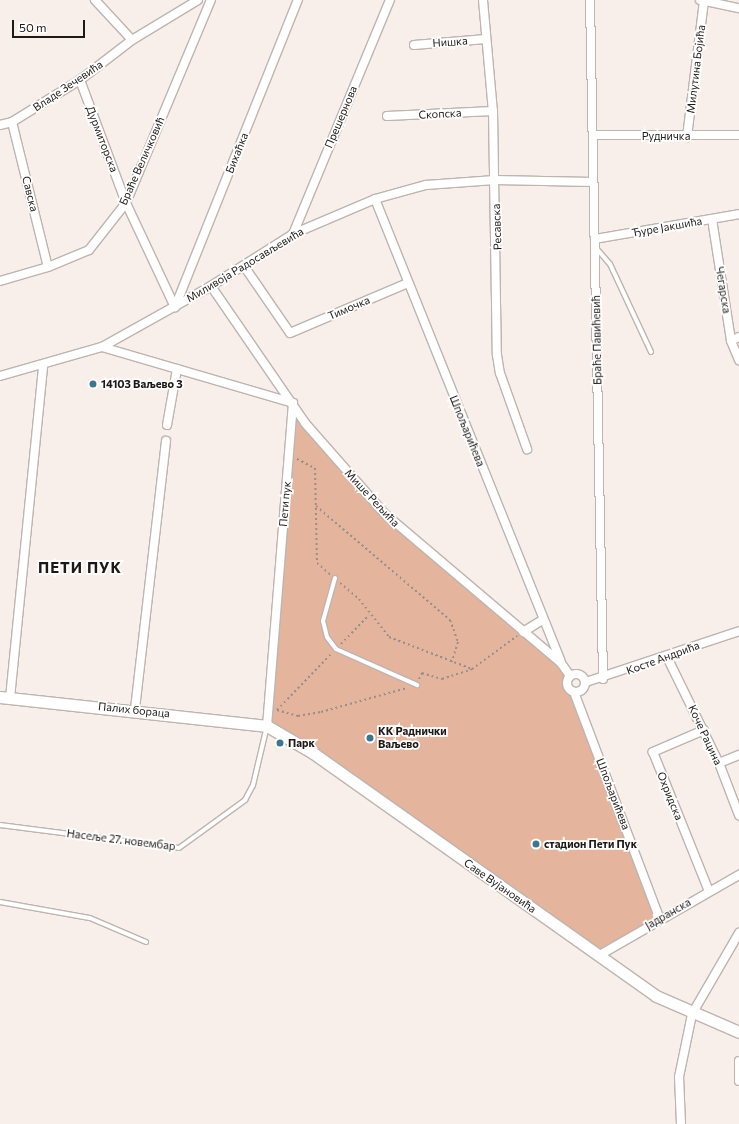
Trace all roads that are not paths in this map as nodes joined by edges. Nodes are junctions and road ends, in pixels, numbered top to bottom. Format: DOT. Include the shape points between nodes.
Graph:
graph roads {
  1 [pos="95,0"];
  2 [pos="198,0"];
  3 [pos="211,0"];
  4 [pos="298,0"];
  5 [pos="390,0"];
  6 [pos="483,0"];
  7 [pos="590,0"];
  8 [pos="702,1"];
  9 [pos="739,8"];
  10 [pos="486,39"];
  11 [pos="132,40"];
  12 [pos="414,45"];
  13 [pos="80,80"];
  14 [pos="493,111"];
  15 [pos="387,116"];
  16 [pos="12,122"];
  17 [pos="0,126"];
  18 [pos="593,135"];
  19 [pos="739,135"];
  20 [pos="687,137"];
  21 [pos="496,180"];
  22 [pos="593,182"];
  23 [pos="375,199"];
  24 [pos="126,203"];
  25 [pos="739,214"];
  26 [pos="712,219"];
  27 [pos="293,234"];
  28 [pos="595,239"];
  29 [pos="596,248"];
  30 [pos="244,266"];
  31 [pos="48,267"];
  32 [pos="0,281"];
  33 [pos="408,283"];
  34 [pos="211,286"];
  35 [pos="176,307"];
  36 [pos="739,337"];
  37 [pos="731,341"];
  38 [pos="102,347"];
  39 [pos="650,352"];
  40 [pos="739,360"];
  41 [pos="43,366"];
  42 [pos="177,369"];
  43 [pos="0,376"];
  44 [pos="293,403"];
  45 [pos="166,425"];
  46 [pos="166,442"];
  47 [pos="527,449"];
  48 [pos="335,578"];
  49 [pos="542,620"];
  50 [pos="739,631"];
  51 [pos="523,632"];
  52 [pos="667,657"];
  53 [pos="561,663"];
  54 [pos="570,676"];
  55 [pos="603,679"];
  56 [pos="586,682"];
  57 [pos="417,685"];
  58 [pos="574,692"];
  59 [pos="5,697"];
  60 [pos="135,709"];
  61 [pos="267,726"];
  62 [pos="704,730"];
  63 [pos="739,755"];
  64 [pos="719,763"];
  65 [pos="739,815"];
  66 [pos="0,825"];
  67 [pos="739,875"];
  68 [pos="709,891"];
  69 [pos="0,902"];
  70 [pos="660,919"];
  71 [pos="739,933"];
  72 [pos="146,942"];
  73 [pos="598,956"];
  74 [pos="692,1014"];
  75 [pos="739,1032"];
  76 [pos="739,1061"];
  77 [pos="739,1081"];
  78 [pos="681,1124"];
  1 -- 11 [label="street"];
  2 -- 11 [label="street, Владе Зечевића"];
  3 -- 24 [label="street, Браће Величковић"];
  4 -- 35 [label="street, Бихаћка"];
  5 -- 27 [label="street, Прешернова"];
  6 -- 10 [label="street, Ресавска"];
  7 -- 18 [label="street, Браће Павићевић"];
  8 -- 9 [label="street"];
  8 -- 20 [label="street, Милутина Бојића"];
  10 -- 12 [label="street, Нишка"];
  10 -- 14 [label="street, Ресавска"];
  11 -- 13 [label="street, Владе Зечевића"];
  13 -- 16 [label="street, Владе Зечевића"];
  13 -- 24 [label="street, Дурмиторска"];
  14 -- 15 [label="street, Скопска"];
  14 -- 21 [label="street, Ресавска"];
  16 -- 17 [label="street, Владе Зечевића"];
  16 -- 31 [label="street, Савска"];
  18 -- 20 [label="street, Рудничка"];
  18 -- 22 [label="street, Браће Павићевић"];
  19 -- 20 [label="street, Рудничка"];
  21 -- 22 [label="street, Миливоја Радосављевића"];
  21 -- 23 [label="street, Миливоја Радосављевића" via="426,185"];
  21 -- 47 [label="street, Ресавска" via="497,355 500,373"];
  22 -- 28 [label="street, Браће Павићевић"];
  23 -- 27 [label="street, Миливоја Радосављевића"];
  23 -- 33 [label="street, Шпољарићева"];
  24 -- 31 [label="street, Браће Величковић" via="89,250"];
  24 -- 35 [label="street, Дурмиторска"];
  25 -- 26 [label="street, Ђуре Јакшића"];
  26 -- 28 [label="street, Ђуре Јакшића"];
  26 -- 37 [label="street, Чегарска"];
  27 -- 30 [label="street, Миливоја Радосављевића"];
  28 -- 29 [label="street, Браће Павићевић"];
  29 -- 39 [label="lane" via="610,264"];
  29 -- 55 [label="street, Браће Павићевић"];
  30 -- 33 [label="street, Тимочка" via="290,333"];
  30 -- 34 [label="street, Миливоја Радосављевића"];
  31 -- 32 [label="street, Браће Величковић"];
  33 -- 49 [label="street, Шпољарићева"];
  34 -- 35 [label="street, Миливоја Радосављевића"];
  34 -- 44 [label="street, Мише Рељића"];
  35 -- 38 [label="street, Миливоја Радосављевића"];
  36 -- 37 [label="street"];
  37 -- 40 [label="street, Чегарска"];
  38 -- 41 [label="street, Миливоја Радосављевића"];
  38 -- 42 [label="street"];
  41 -- 43 [label="street, Миливоја Радосављевића"];
  41 -- 59 [label="street"];
  42 -- 44 [label="street"];
  42 -- 45 [label="street"];
  44 -- 51 [label="street, Мише Рељића" via="305,424 384,513"];
  44 -- 61 [label="street, Пети пук"];
  46 -- 60 [label="street"];
  48 -- 57 [label="lane" via="323,621 327,637 336,649"];
  49 -- 51 [label="street"];
  49 -- 53 [label="street, Шпољарићева"];
  50 -- 52 [label="street, Косте Андрића"];
  51 -- 53 [label="street, Мише Рељића"];
  52 -- 55 [label="street, Косте Андрића"];
  52 -- 62 [label="street, Коче Рацина"];
  53 -- 54 [label="street, Мише Рељића"];
  54 -- 56 [label="street" via="579,674"];
  54 -- 58 [label="street" via="568,686"];
  55 -- 56 [label="street, Косте Андрића"];
  56 -- 58 [label="street" via="582,690"];
  58 -- 70 [label="street, Шпољарићева"];
  59 -- 60 [label="street, Палих бораца"];
  60 -- 61 [label="street, Палих бораца"];
  61 -- 66 [label="lane, Насеље 27. новембар" via="253,785 245,800 179,848"];
  61 -- 73 [label="street, Саве Вујановића" via="313,753"];
  62 -- 64 [label="street, Коче Рацина"];
  62 -- 68 [label="street, Охридска" via="653,752"];
  63 -- 64 [label="street"];
  64 -- 65 [label="street, Коче Рацина"];
  67 -- 68 [label="street, Јадранска"];
  68 -- 70 [label="street, Јадранска"];
  69 -- 72 [label="lane" via="90,918"];
  70 -- 73 [label="street, Јадранска"];
  71 -- 74 [label="street"];
  73 -- 74 [label="street, Саве Вујановића" via="656,996"];
  74 -- 75 [label="street, Саве Вујановића"];
  74 -- 78 [label="street" via="679,1077"];
  76 -- 77 [label="street"];
}
